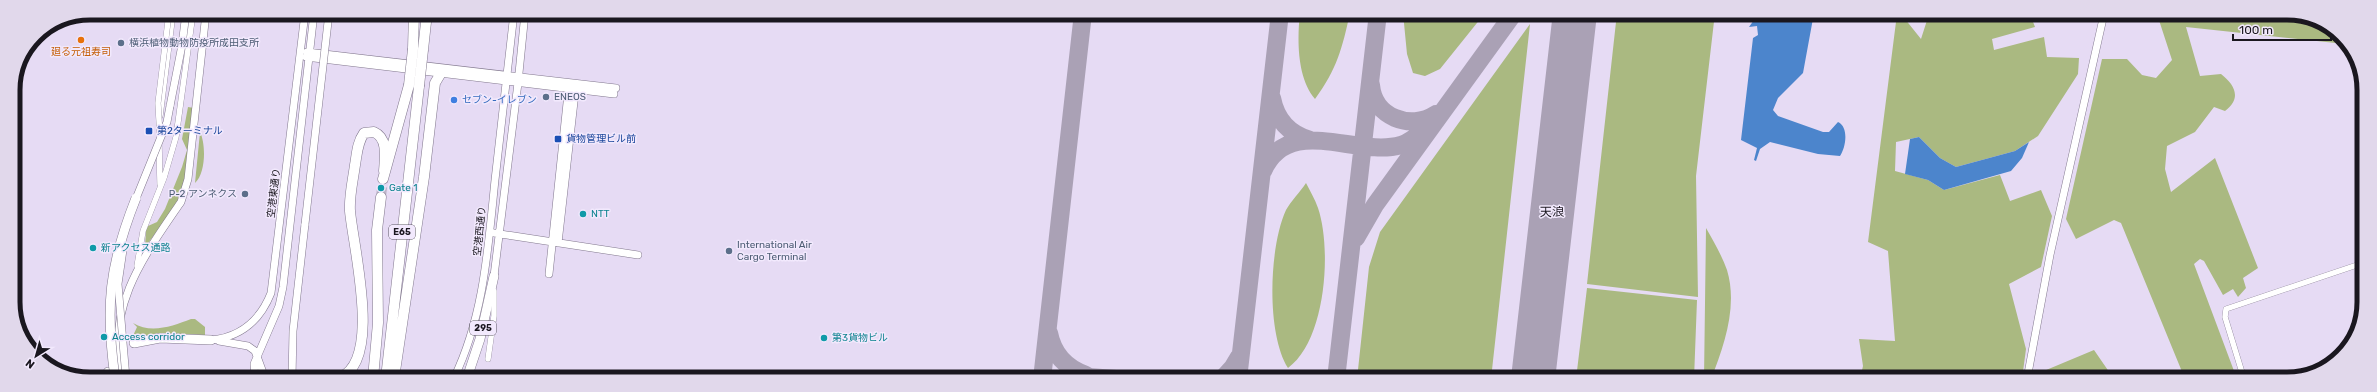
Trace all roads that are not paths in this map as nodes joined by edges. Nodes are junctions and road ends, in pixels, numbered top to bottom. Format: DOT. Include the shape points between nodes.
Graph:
graph roads {
  1 [pos="168,20"];
  2 [pos="172,20"];
  3 [pos="185,20"];
  4 [pos="192,20"];
  5 [pos="205,20"];
  6 [pos="304,20"];
  7 [pos="313,20"];
  8 [pos="328,20"];
  9 [pos="415,20"];
  10 [pos="425,20"];
  11 [pos="513,20"];
  12 [pos="524,20"];
  13 [pos="2103,20"];
  14 [pos="418,50"];
  15 [pos="301,54"];
  16 [pos="310,55"];
  17 [pos="441,73"];
  18 [pos="507,78"];
  19 [pos="519,79"];
  20 [pos="414,85"];
  21 [pos="573,85"];
  22 [pos="615,91"];
  23 [pos="160,139"];
  24 [pos="160,186"];
  25 [pos="136,198"];
  26 [pos="381,198"];
  27 [pos="490,233"];
  28 [pos="499,234"];
  29 [pos="555,242"];
  30 [pos="638,255"];
  31 [pos="2357,265"];
  32 [pos="136,270"];
  33 [pos="549,274"];
  34 [pos="494,276"];
  35 [pos="211,340"];
  36 [pos="134,343"];
  37 [pos="257,354"];
  38 [pos="488,359"];
  39 [pos="109,372"];
  40 [pos="119,372"];
  41 [pos="125,372"];
  42 [pos="255,372"];
  43 [pos="261,372"];
  44 [pos="292,372"];
  45 [pos="351,372"];
  46 [pos="374,372"];
  47 [pos="387,372"];
  48 [pos="395,372"];
  49 [pos="457,372"];
  50 [pos="469,372"];
  51 [pos="2028,372"];
  52 [pos="2242,372"];
  1 -- 23 [label="street, bridge" via="158,102"];
  2 -- 24 [label="street" via="160,121"];
  3 -- 23 [label="street, bridge" via="174,90 167,122"];
  4 -- 24 [label="street" via="176,137 171,160"];
  5 -- 32 [label="street" via="185,193"];
  6 -- 15 [label="street, 空港東通り"];
  7 -- 16 [label="street, 空港東通り"];
  8 -- 44 [label="street, bridge" via="293,331"];
  9 -- 14 [label="highway, E65"];
  10 -- 14 [label="highway, E65"];
  11 -- 18 [label="street, 空港西通り"];
  12 -- 19 [label="street, 空港西通り"];
  13 -- 51 [label="street" via="2050,255"];
  14 -- 20 [label="highway, E65, bridge"];
  15 -- 16 [label="street"];
  15 -- 35 [label="street, 空港東通り" via="271,292 262,312 248,327 230,336"];
  16 -- 17 [label="street"];
  16 -- 18 [label="street"];
  16 -- 37 [label="street, 空港東通り" via="283,287 279,306"];
  17 -- 18 [label="street"];
  17 -- 48 [label="highway" via="435,83 424,177"];
  18 -- 19 [label="street"];
  18 -- 27 [label="street, 空港西通り"];
  19 -- 21 [label="street"];
  19 -- 28 [label="street, 空港西通り"];
  20 -- 45 [label="highway, E65" via="407,97 384,175 385,150 381,138 374,132 364,133 359,144 350,210 363,305 357,362"];
  20 -- 47 [label="highway, E65"];
  21 -- 22 [label="street"];
  21 -- 29 [label="street"];
  23 -- 25 [label="street, bridge"];
  24 -- 32 [label="street" via="143,231"];
  25 -- 39 [label="highway, bridge" via="118,245 110,288"];
  25 -- 41 [label="street, bridge" via="123,246 118,284"];
  26 -- 46 [label="highway, E65" via="377,230 378,322"];
  27 -- 28 [label="street"];
  27 -- 49 [label="street, 空港西通り" via="478,316"];
  28 -- 29 [label="street"];
  28 -- 34 [label="street, 空港西通り"];
  29 -- 30 [label="street"];
  29 -- 33 [label="street"];
  31 -- 52 [label="street" via="2226,309 2224,317"];
  32 -- 40 [label="street" via="117,334"];
  34 -- 38 [label="street" via="494,316"];
  34 -- 50 [label="highway, 295" via="480,339"];
  35 -- 36 [label="highway" via="150,338"];
  35 -- 37 [label="street" via="248,346"];
  37 -- 42 [label="street, 空港東通り"];
  37 -- 43 [label="street"];
}
